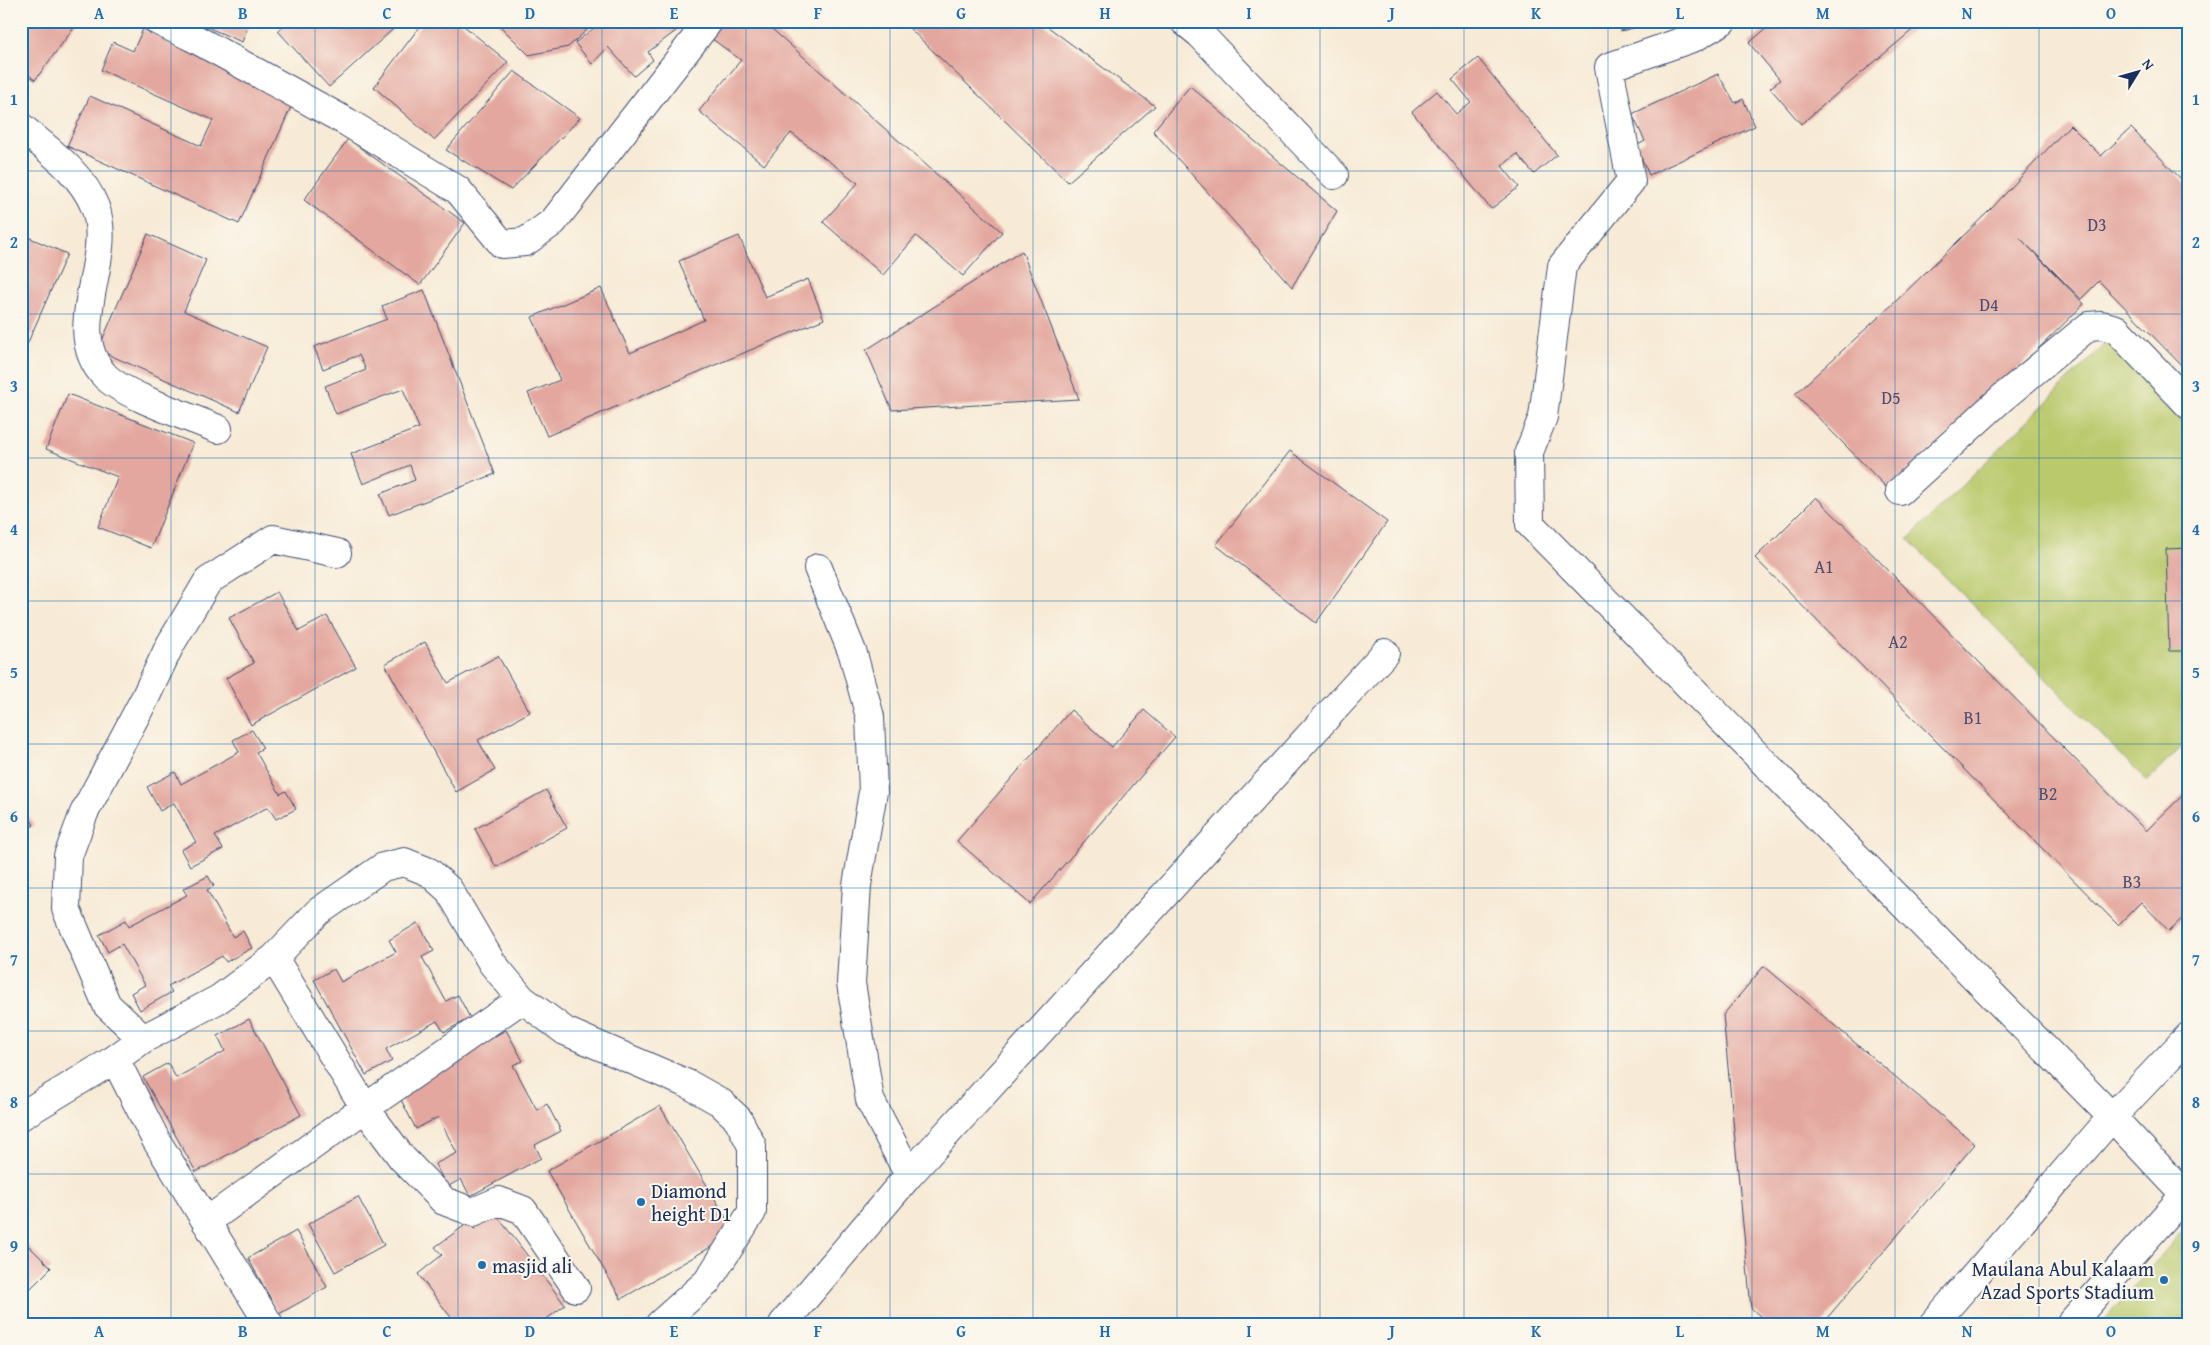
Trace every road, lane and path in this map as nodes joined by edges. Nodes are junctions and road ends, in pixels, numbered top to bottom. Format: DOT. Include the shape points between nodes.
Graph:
graph roads {
  1 [pos="158,21"];
  2 [pos="709,21"];
  3 [pos="1184,21"];
  4 [pos="1722,21"];
  5 [pos="21,127"];
  6 [pos="1334,175"];
  7 [pos="2189,405"];
  8 [pos="218,429"];
  9 [pos="1900,491"];
  10 [pos="338,553"];
  11 [pos="818,568"];
  12 [pos="1385,653"];
  13 [pos="274,958"];
  14 [pos="522,999"];
  15 [pos="2189,1036"];
  16 [pos="143,1040"];
  17 [pos="116,1059"];
  18 [pos="365,1108"];
  19 [pos="21,1116"];
  20 [pos="2112,1117"];
  21 [pos="909,1175"];
  22 [pos="2187,1194"];
  23 [pos="206,1222"];
  24 [pos="576,1288"];
  25 [pos="269,1324"];
  26 [pos="660,1324"];
  27 [pos="783,1324"];
  28 [pos="1933,1324"];
  29 [pos="2070,1324"];
  1 -- 2 [label="street" via="347,122 458,190 502,244 525,242 553,222"];
  3 -- 6 [label="street"];
  4 -- 20 [label="street" via="1695,37 1608,67 1631,181 1562,266 1543,416 1529,452 1530,524"];
  5 -- 8 [label="street" via="79,178 95,207 101,236 87,332 94,359 105,376 130,392"];
  7 -- 9 [label="street" via="2116,329 2089,326 2002,398"];
  10 -- 16 [label="street" via="273,539 208,581 170,645 84,813 68,856 66,909 107,1005"];
  11 -- 21 [label="street" via="853,654 870,717 873,792 857,885 851,983 870,1100"];
  12 -- 21 [label="street"];
  13 -- 14 [label="street" via="325,907 383,867 404,862 429,872 449,890 492,963"];
  13 -- 16 [label="street" via="218,999"];
  13 -- 18 [label="street"];
  14 -- 18 [label="street"];
  14 -- 26 [label="street" via="565,1031 690,1085 720,1102 738,1119 752,1146 752,1212 707,1282"];
  15 -- 20 [label="street"];
  16 -- 17 [label="street"];
  17 -- 19 [label="street"];
  17 -- 23 [label="street" via="156,1140"];
  18 -- 23 [label="street"];
  18 -- 24 [label="street" via="402,1158 444,1201 473,1212 499,1200 523,1210"];
  20 -- 22 [label="street"];
  20 -- 28 [label="street"];
  21 -- 27 [label="street"];
  22 -- 29 [label="street"];
  23 -- 25 [label="street"];
}
